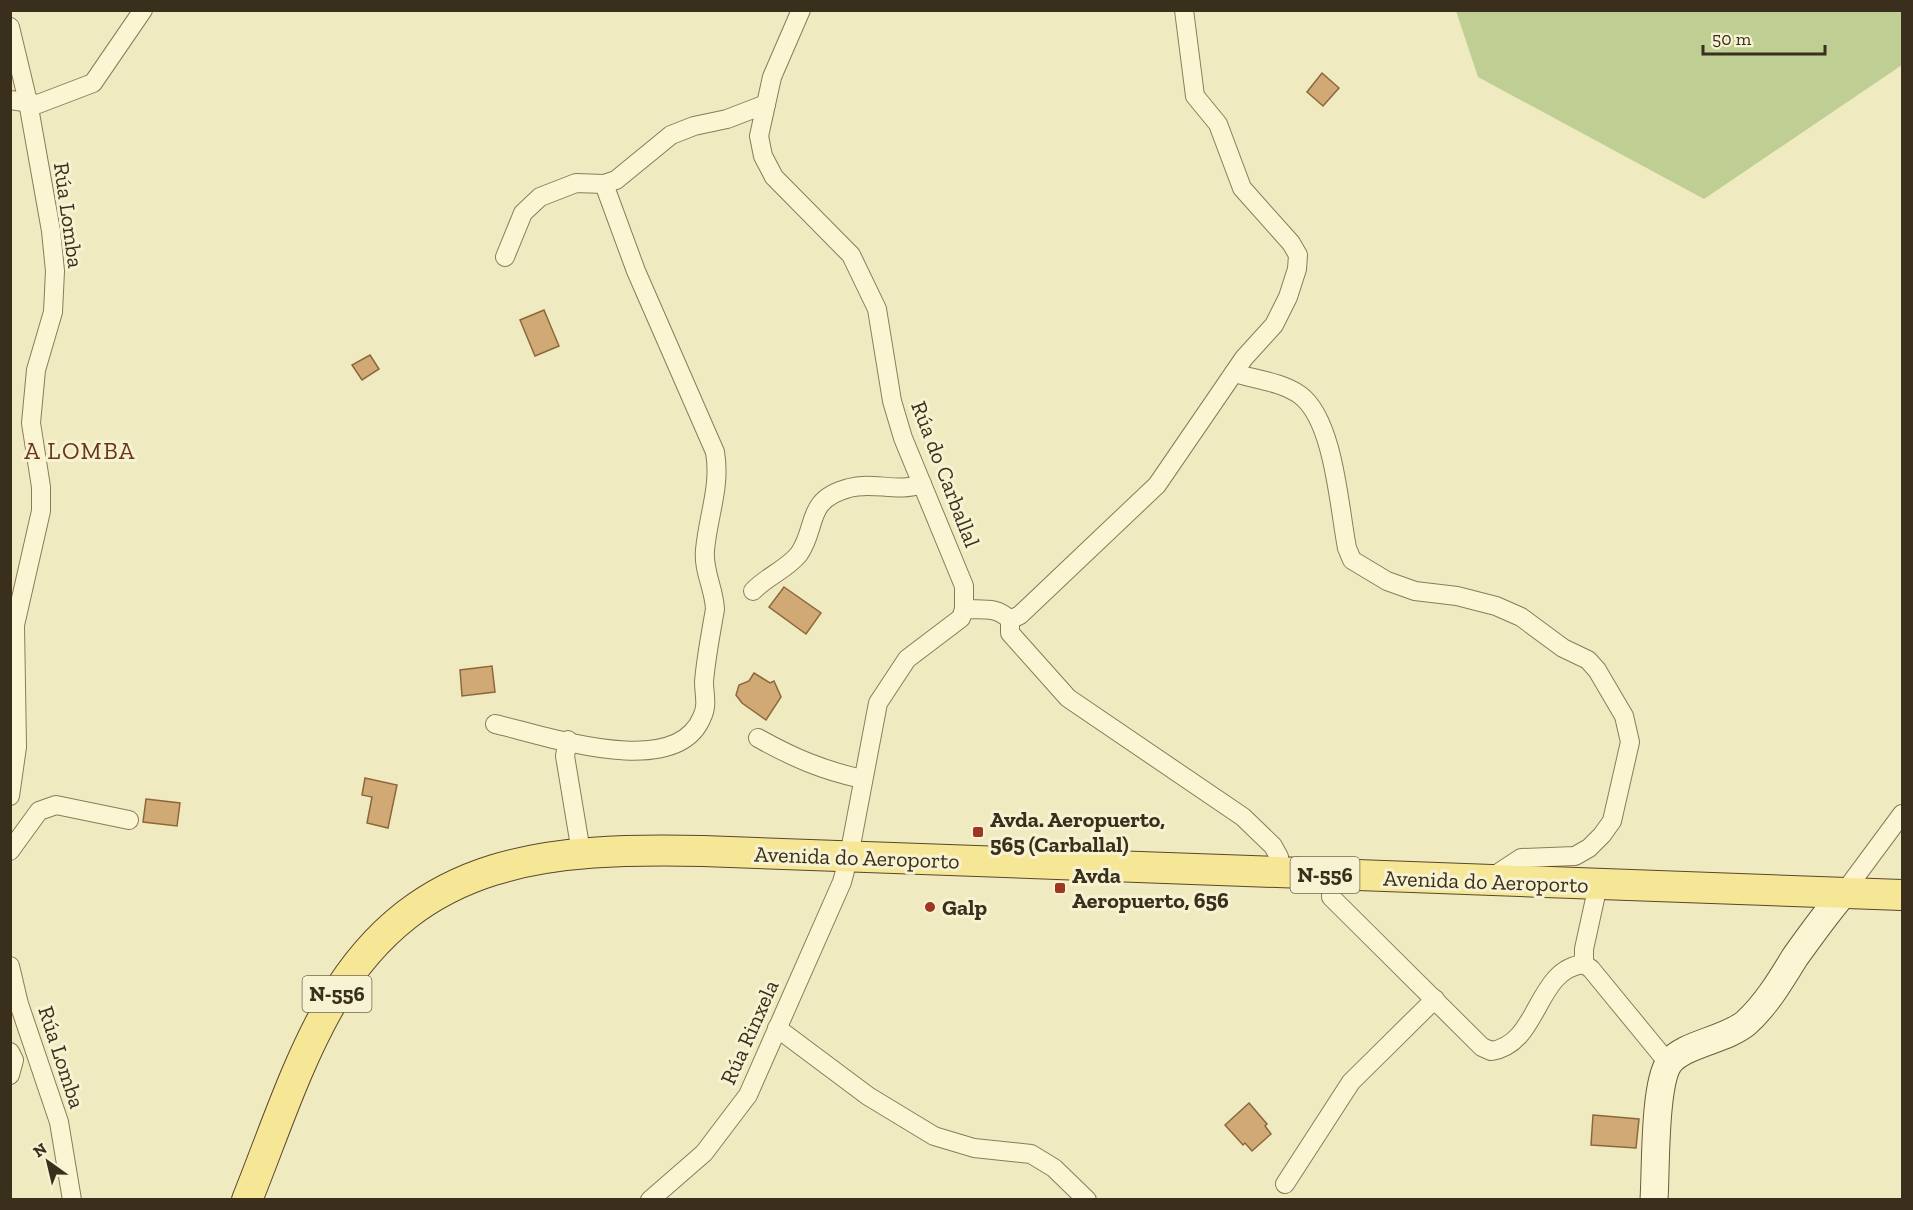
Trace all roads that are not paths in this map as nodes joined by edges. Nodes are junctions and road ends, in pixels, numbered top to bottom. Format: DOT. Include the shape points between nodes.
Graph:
graph roads {
  1 [pos="143,10"];
  2 [pos="801,10"];
  3 [pos="1184,10"];
  4 [pos="10,27"];
  5 [pos="19,101"];
  6 [pos="766,104"];
  7 [pos="604,183"];
  8 [pos="505,257"];
  9 [pos="1234,373"];
  10 [pos="922,484"];
  11 [pos="753,591"];
  12 [pos="964,609"];
  13 [pos="1010,620"];
  14 [pos="14,693"];
  15 [pos="495,724"];
  16 [pos="758,738"];
  17 [pos="568,740"];
  18 [pos="862,779"];
  19 [pos="10,796"];
  20 [pos="1902,814"];
  21 [pos="129,820"];
  22 [pos="10,851"];
  23 [pos="581,852"];
  24 [pos="849,856"];
  25 [pos="1277,873"];
  26 [pos="1332,875"];
  27 [pos="1487,881"];
  28 [pos="1598,885"];
  29 [pos="1842,895"];
  30 [pos="1902,895"];
  31 [pos="1584,964"];
  32 [pos="10,966"];
  33 [pos="1435,999"];
  34 [pos="15,1007"];
  35 [pos="777,1028"];
  36 [pos="10,1052"];
  37 [pos="1669,1064"];
  38 [pos="10,1075"];
  39 [pos="1285,1184"];
  40 [pos="72,1200"];
  41 [pos="247,1200"];
  42 [pos="650,1200"];
  43 [pos="1088,1200"];
  44 [pos="1654,1200"];
  1 -- 5 [label="street" via="93,83 38,104"];
  2 -- 6 [label="street, Rúa do Carballal" via="772,77"];
  3 -- 9 [label="street" via="1195,96 1218,124 1242,188 1298,255 1288,297 1274,325"];
  4 -- 5 [label="street, Rúa Lomba"];
  5 -- 14 [label="street, Rúa Lomba" via="51,231 55,271 52,312 36,370 31,423 41,511 15,625"];
  6 -- 7 [label="street" via="671,135 616,180"];
  6 -- 10 [label="street, Rúa do Carballal" via="759,136 763,156 774,177 851,255 877,309 892,401"];
  7 -- 8 [label="street" via="576,183 540,197 523,213"];
  7 -- 17 [label="street" via="636,271 715,452 718,472 704,567 715,609 703,716 684,742 623,753"];
  9 -- 13 [label="street" via="1142,502"];
  9 -- 27 [label="street" via="1288,389 1301,396 1313,410 1327,435 1352,560 1387,582 1496,606 1521,617 1563,648 1588,660 1624,716 1630,742 1612,821 1602,835 1575,856 1521,858"];
  10 -- 11 [label="street" via="895,489 846,488 821,503 814,510 800,552 786,568"];
  10 -- 12 [label="street, Rúa do Carballal" via="963,586"];
  12 -- 13 [label="street" via="992,609"];
  12 -- 18 [label="street" via="952,627 907,659 878,703"];
  13 -- 25 [label="street" via="1010,633 1068,698 1243,817 1279,857"];
  14 -- 19 [label="street, Rúa Lomba" via="17,747"];
  15 -- 17 [label="street"];
  16 -- 18 [label="street" via="822,770"];
  17 -- 23 [label="street" via="565,756"];
  18 -- 24 [label="street"];
  20 -- 29 [label="street"];
  21 -- 22 [label="street" via="57,805 39,811"];
  23 -- 24 [label="main road, Avenida do Aeroporto / N-556"];
  23 -- 41 [label="main road, Avenida do Aeroporto / N-556" via="520,861 478,875 426,901 390,929 351,975 324,1018"];
  24 -- 25 [label="main road, Avenida do Aeroporto / N-556"];
  24 -- 35 [label="street, Rúa Rinxela" via="842,882"];
  25 -- 26 [label="main road, Avenida do Aeroporto / N-556"];
  26 -- 27 [label="main road, Avenida do Aeroporto / N-556"];
  26 -- 33 [label="street" via="1331,897"];
  27 -- 28 [label="main road, Avenida do Aeroporto / N-556"];
  28 -- 29 [label="main road, Avenida do Aeroporto / N-556"];
  28 -- 31 [label="street"];
  29 -- 30 [label="main road, Avenida do Aeroporto / N-556"];
  29 -- 37 [label="main road" via="1770,996 1745,1024 1716,1041 1684,1052"];
  31 -- 33 [label="street" via="1557,975 1520,1035 1499,1050 1482,1047"];
  31 -- 37 [label="street"];
  32 -- 34 [label="street, Rúa Lomba"];
  33 -- 39 [label="street" via="1351,1082"];
  34 -- 40 [label="street, Rúa Lomba" via="59,1122"];
  35 -- 42 [label="street, Rúa Rinxela" via="748,1095 704,1153"];
  35 -- 43 [label="street" via="868,1096 934,1136 974,1148 1031,1154 1054,1168"];
  36 -- 38 [label="street" via="14,1060"];
  37 -- 44 [label="main road" via="1660,1092"];
}
